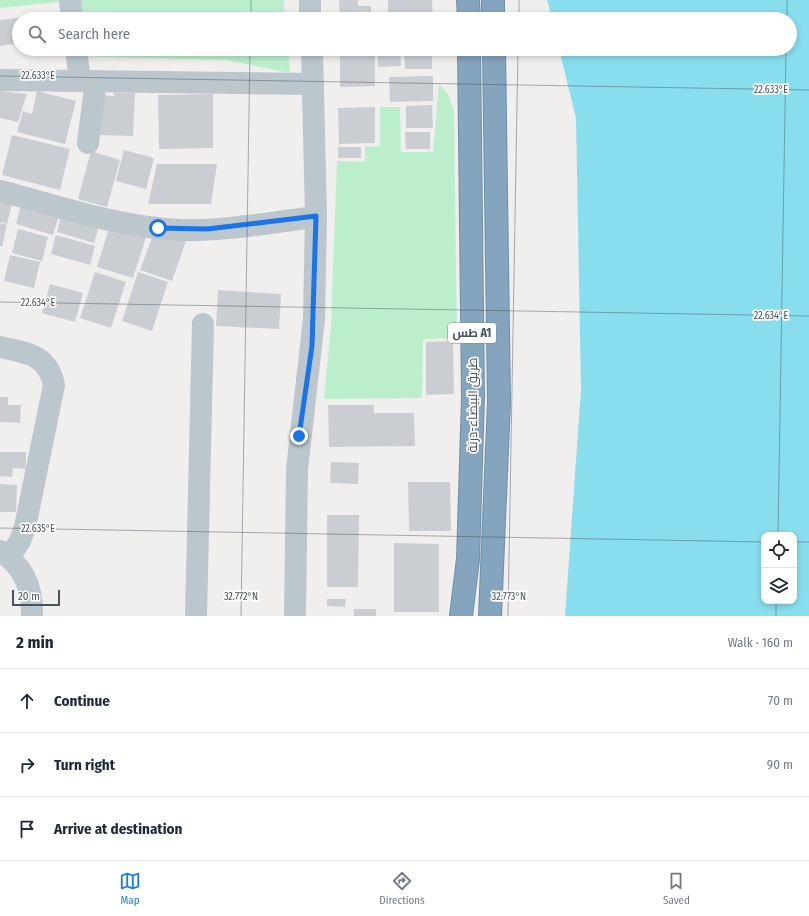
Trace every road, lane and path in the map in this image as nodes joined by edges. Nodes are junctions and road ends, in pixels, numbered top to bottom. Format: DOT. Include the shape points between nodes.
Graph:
graph roads {
  1 [pos="70,0"];
  2 [pos="310,0"];
  3 [pos="468,0"];
  4 [pos="493,0"];
  5 [pos="71,12"];
  6 [pos="310,12"];
  7 [pos="469,12"];
  8 [pos="493,12"];
  9 [pos="79,56"];
  10 [pos="312,56"];
  11 [pos="469,56"];
  12 [pos="494,56"];
  13 [pos="0,80"];
  14 [pos="88,81"];
  15 [pos="313,84"];
  16 [pos="88,143"];
  17 [pos="0,191"];
  18 [pos="316,216"];
  19 [pos="203,324"];
  20 [pos="0,347"];
  21 [pos="5,554"];
  22 [pos="32,616"];
  23 [pos="196,616"];
  24 [pos="294,616"];
  25 [pos="461,616"];
  26 [pos="490,616"];
  1 -- 5 [label="street"];
  2 -- 6 [label="street"];
  3 -- 7 [label="highway"];
  4 -- 8 [label="highway"];
  9 -- 14 [label="street"];
  10 -- 15 [label="street"];
  11 -- 25 [label="highway, طريق البيضاء-درنة / طس A1" via="473,397 468,559"];
  12 -- 26 [label="highway, طريق البيضاء-درنة / طس A1" via="499,402"];
  13 -- 14 [label="street"];
  14 -- 15 [label="street"];
  14 -- 16 [label="street"];
  15 -- 18 [label="street"];
  17 -- 18 [label="street" via="129,224 158,228 207,229"];
  18 -- 24 [label="street" via="312,346 297,469"];
  19 -- 23 [label="street"];
  20 -- 21 [label="street" via="31,354 40,359 52,375 54,385 25,527 20,541"];
  21 -- 22 [label="street" via="22,570 30,587"];
}
